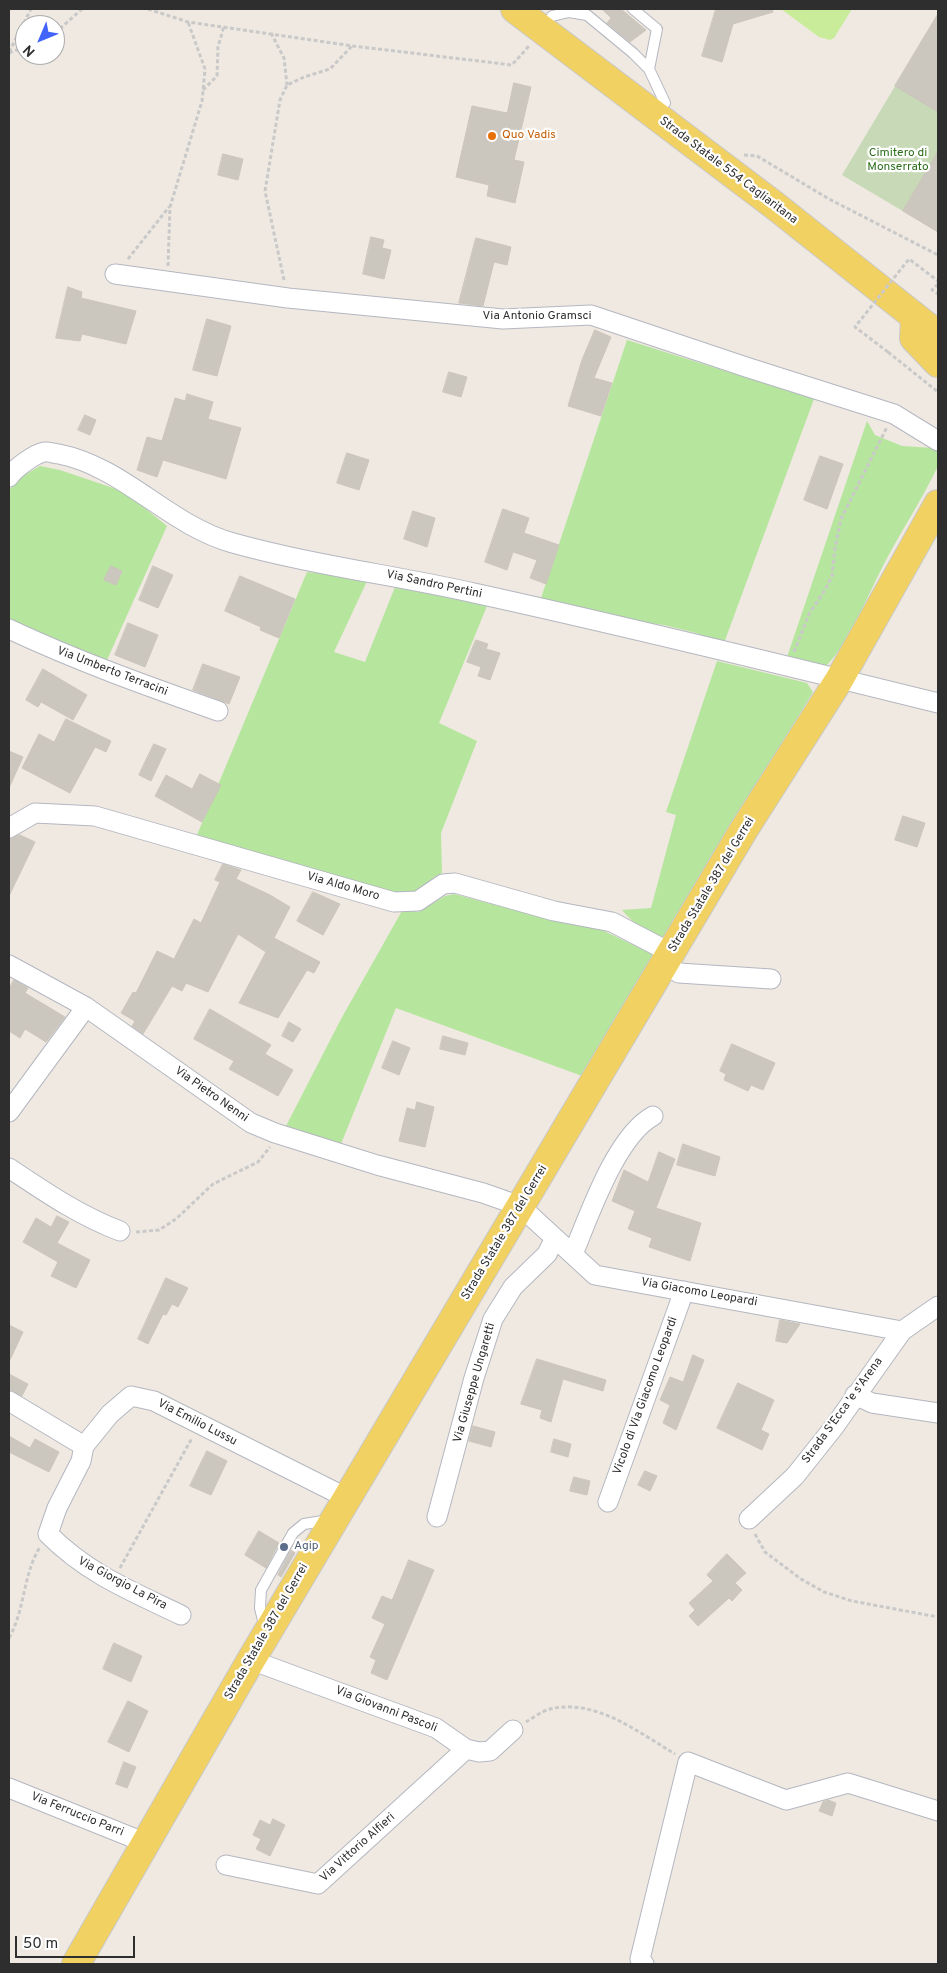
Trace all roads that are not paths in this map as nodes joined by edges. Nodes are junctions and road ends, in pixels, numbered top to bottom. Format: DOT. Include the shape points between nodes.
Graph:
graph roads {
  1 [pos="516,9"];
  2 [pos="633,9"];
  3 [pos="552,16"];
  4 [pos="649,69"];
  5 [pos="665,103"];
  6 [pos="115,274"];
  7 [pos="927,314"];
  8 [pos="938,335"];
  9 [pos="938,362"];
  10 [pos="938,441"];
  11 [pos="9,477"];
  12 [pos="938,504"];
  13 [pos="9,629"];
  14 [pos="839,680"];
  15 [pos="938,703"];
  16 [pos="218,711"];
  17 [pos="9,828"];
  18 [pos="668,959"];
  19 [pos="9,965"];
  20 [pos="771,979"];
  21 [pos="86,1007"];
  22 [pos="9,1112"];
  23 [pos="653,1116"];
  24 [pos="9,1168"];
  25 [pos="520,1206"];
  26 [pos="120,1231"];
  27 [pos="555,1238"];
  28 [pos="572,1254"];
  29 [pos="684,1291"];
  30 [pos="938,1306"];
  31 [pos="902,1331"];
  32 [pos="855,1395"];
  33 [pos="9,1401"];
  34 [pos="938,1413"];
  35 [pos="84,1446"];
  36 [pos="608,1502"];
  37 [pos="340,1509"];
  38 [pos="438,1517"];
  39 [pos="749,1519"];
  40 [pos="181,1615"];
  41 [pos="251,1660"];
  42 [pos="513,1730"];
  43 [pos="466,1749"];
  44 [pos="9,1788"];
  45 [pos="938,1810"];
  46 [pos="146,1843"];
  47 [pos="226,1865"];
  48 [pos="76,1964"];
  49 [pos="644,1964"];
  1 -- 3 [label="main road, Strada Statale 554 Cagliaritana"];
  2 -- 4 [label="lane" via="657,29"];
  3 -- 4 [label="lane" via="569,12 586,15"];
  3 -- 5 [label="main road, Strada Statale 554 Cagliaritana"];
  3 -- 7 [label="main road, Strada Statale 554 Cagliaritana" via="774,205"];
  4 -- 5 [label="lane"];
  5 -- 7 [label="main road, Strada Statale 554 Cagliaritana"];
  6 -- 10 [label="street, Via Antonio Gramsci" via="288,298 503,319 591,315 894,414"];
  7 -- 8 [label="main road, Strada Statale 554 Cagliaritana"];
  7 -- 9 [label="main road" via="914,338"];
  11 -- 14 [label="street, Via Sandro Pertini" via="27,461 45,452 73,457 110,474 187,523 225,541 474,593"];
  12 -- 14 [label="main road, Strada Statale 387 del Gerrei"];
  13 -- 16 [label="street, Via Umberto Terracini" via="108,672"];
  14 -- 15 [label="street, Via Sandro Pertini"];
  14 -- 18 [label="main road, Strada Statale 387 del Gerrei"];
  17 -- 18 [label="street, Via Aldo Moro" via="35,813 95,816 394,902 418,901 443,884 455,883 554,912 612,922"];
  18 -- 20 [label="street, Via Aldo Moro" via="679,973"];
  18 -- 25 [label="main road, Strada Statale 387 del Gerrei"];
  19 -- 21 [label="street, Via Pietro Nenni"];
  21 -- 22 [label="street"];
  21 -- 25 [label="street, Via Pietro Nenni" via="252,1123 280,1135"];
  23 -- 28 [label="street" via="642,1122 624,1145"];
  24 -- 26 [label="street" via="56,1200"];
  25 -- 27 [label="street, Via Giacomo Leopardi"];
  25 -- 37 [label="main road, Strada Statale 387 del Gerrei"];
  27 -- 28 [label="street, Via Giacomo Leopardi"];
  27 -- 38 [label="street, Via Giuseppe Ungaretti" via="547,1254 513,1287 493,1319 474,1378"];
  28 -- 29 [label="street, Via Giacomo Leopardi" via="595,1275"];
  29 -- 31 [label="street, Via Giacomo Leopardi"];
  29 -- 36 [label="street, Vicolo di Via Giacomo Leopardi"];
  30 -- 31 [label="street, Strada S'Ecca 'e s'Arena"];
  31 -- 32 [label="street, Strada S'Ecca 'e s'Arena"];
  32 -- 34 [label="street" via="872,1403"];
  32 -- 39 [label="street, Strada S'Ecca 'e s'Arena" via="795,1476"];
  33 -- 35 [label="street"];
  35 -- 37 [label="street, Via Emilio Lussu" via="110,1414 131,1396 154,1401 201,1425"];
  35 -- 40 [label="street, Via Giorgio La Pira" via="81,1461 57,1508 48,1534 90,1569"];
  37 -- 41 [label="main road, Strada Statale 387 del Gerrei"];
  41 -- 43 [label="street, Via Giovanni Pascoli" via="436,1728"];
  41 -- 46 [label="main road, Strada Statale 387 del Gerrei"];
  42 -- 43 [label="street" via="490,1751"];
  43 -- 47 [label="street, Via Vittorio Alfieri" via="318,1884"];
  44 -- 46 [label="street, Via Ferruccio Parri"];
  45 -- 49 [label="street" via="848,1783 786,1800 688,1762 640,1959"];
  46 -- 48 [label="main road, Strada Statale 387 del Gerrei"];
}
